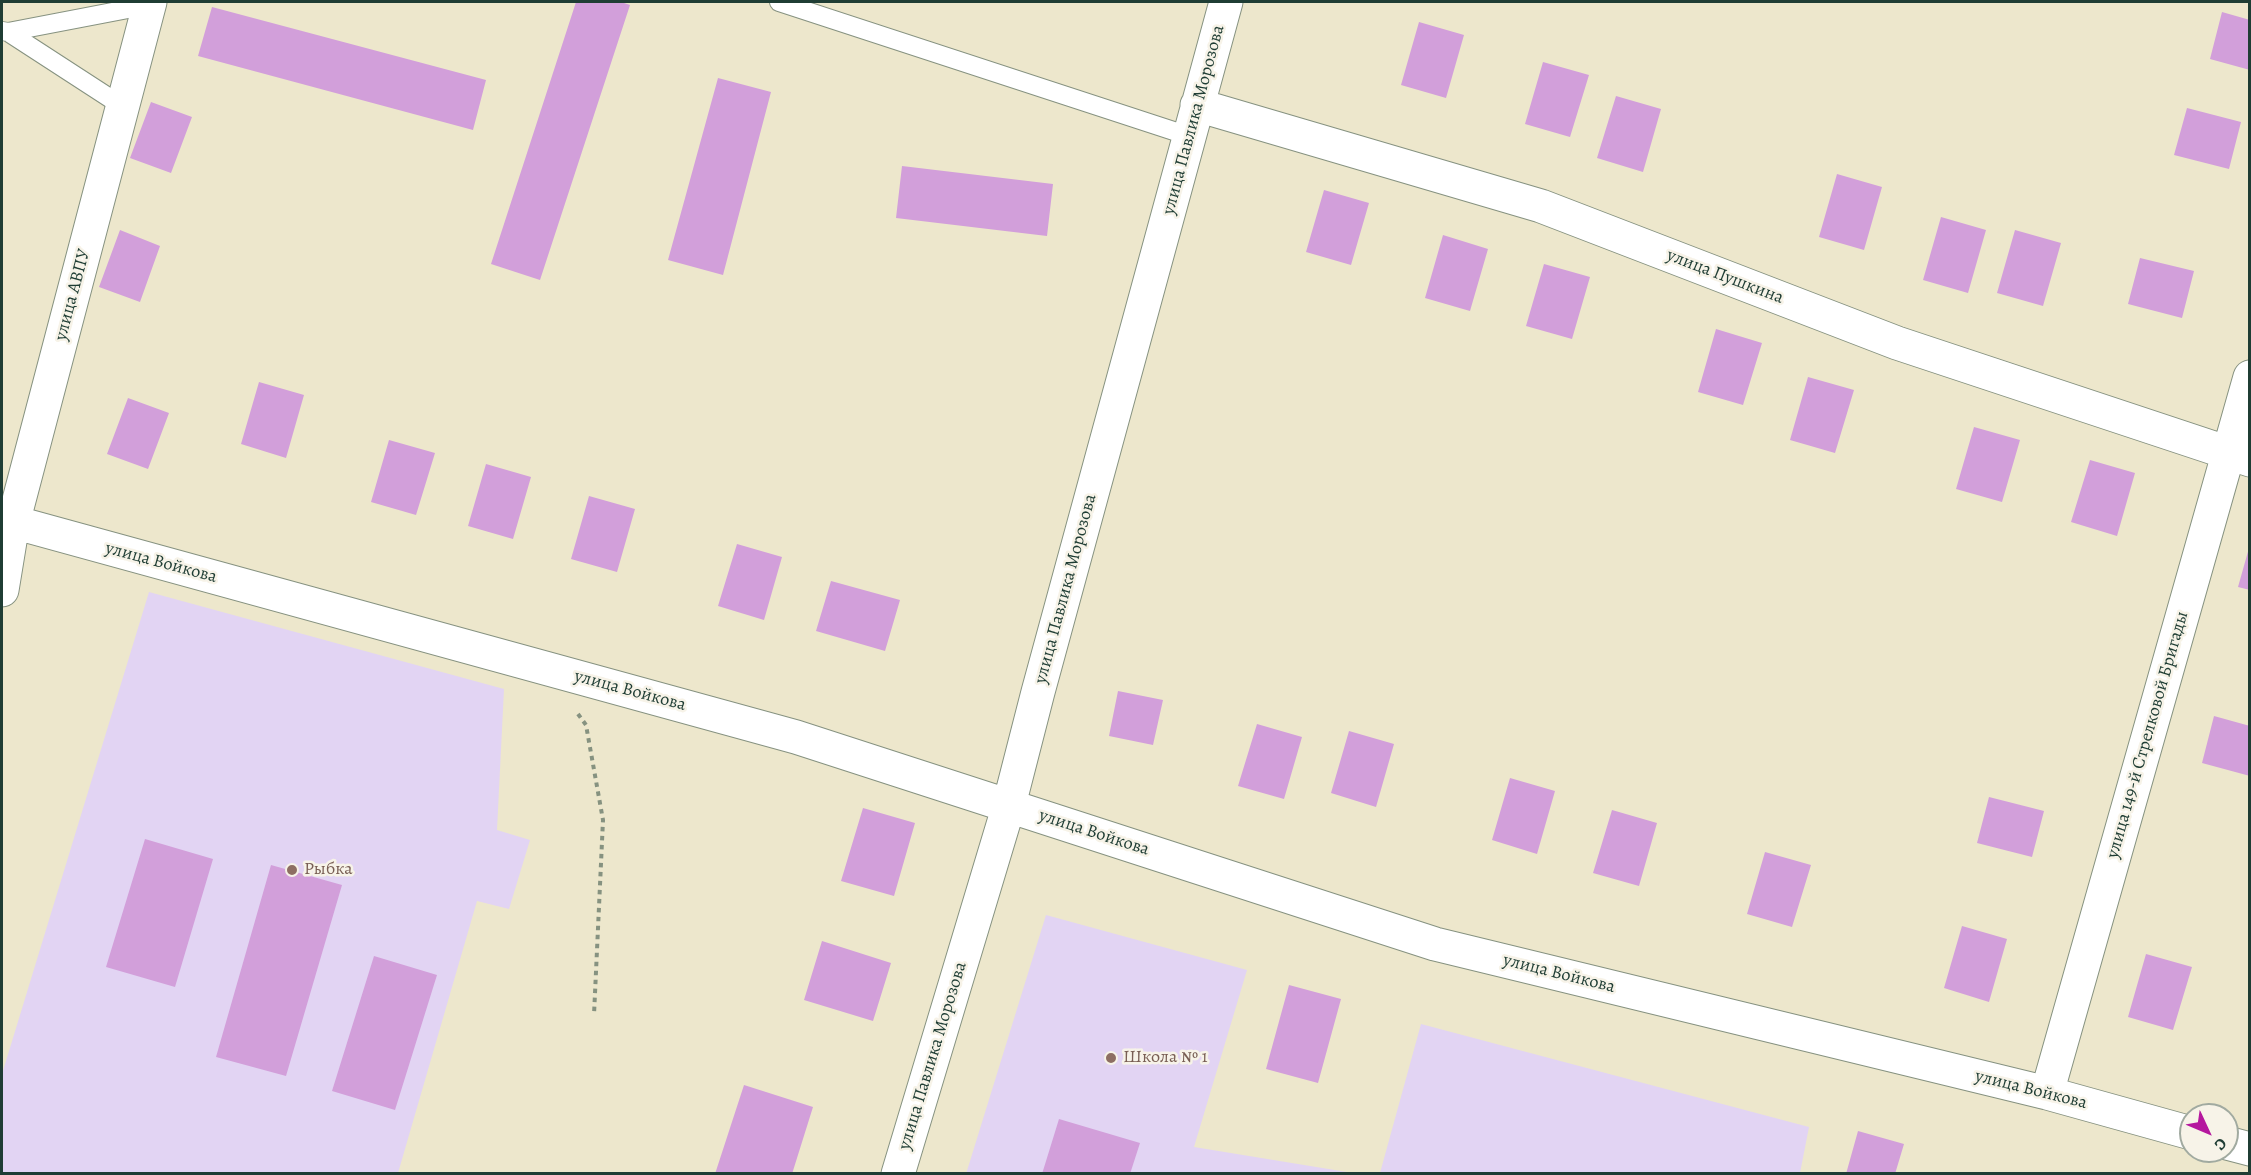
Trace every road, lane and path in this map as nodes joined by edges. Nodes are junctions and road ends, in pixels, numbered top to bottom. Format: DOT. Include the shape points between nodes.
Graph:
graph roads {
  1 [pos="779,2"];
  2 [pos="1226,2"];
  3 [pos="150,3"];
  4 [pos="5,32"];
  5 [pos="122,106"];
  6 [pos="1193,121"];
  7 [pos="2250,377"];
  8 [pos="2238,456"];
  9 [pos="7,521"];
  10 [pos="2,590"];
  11 [pos="547,669"];
  12 [pos="1010,805"];
  13 [pos="594,1015"];
  14 [pos="2047,1093"];
  15 [pos="2179,1130"];
  16 [pos="898,1173"];
  1 -- 6 [label="lane"];
  2 -- 6 [label="street, улица Павлика Морозова"];
  3 -- 4 [label="lane"];
  3 -- 5 [label="street, улица АВПУ"];
  4 -- 5 [label="lane"];
  5 -- 9 [label="street, улица АВПУ"];
  6 -- 8 [label="street, улица Пушкина" via="1541,207 1897,343"];
  6 -- 12 [label="street, улица Павлика Морозова"];
  7 -- 8 [label="street, улица 149-й Стрелковой Бригады"];
  8 -- 14 [label="street, улица 149-й Стрелковой Бригады"];
  9 -- 10 [label="street, улица АВПУ"];
  9 -- 11 [label="street, улица Войкова"];
  11 -- 12 [label="street, улица Войкова" via="796,737"];
  11 -- 13 [label="path" via="586,725 603,820"];
  12 -- 14 [label="street, улица Войкова" via="1435,944"];
  12 -- 16 [label="street, улица Павлика Морозова"];
  14 -- 15 [label="street, улица Войкова"];
}
